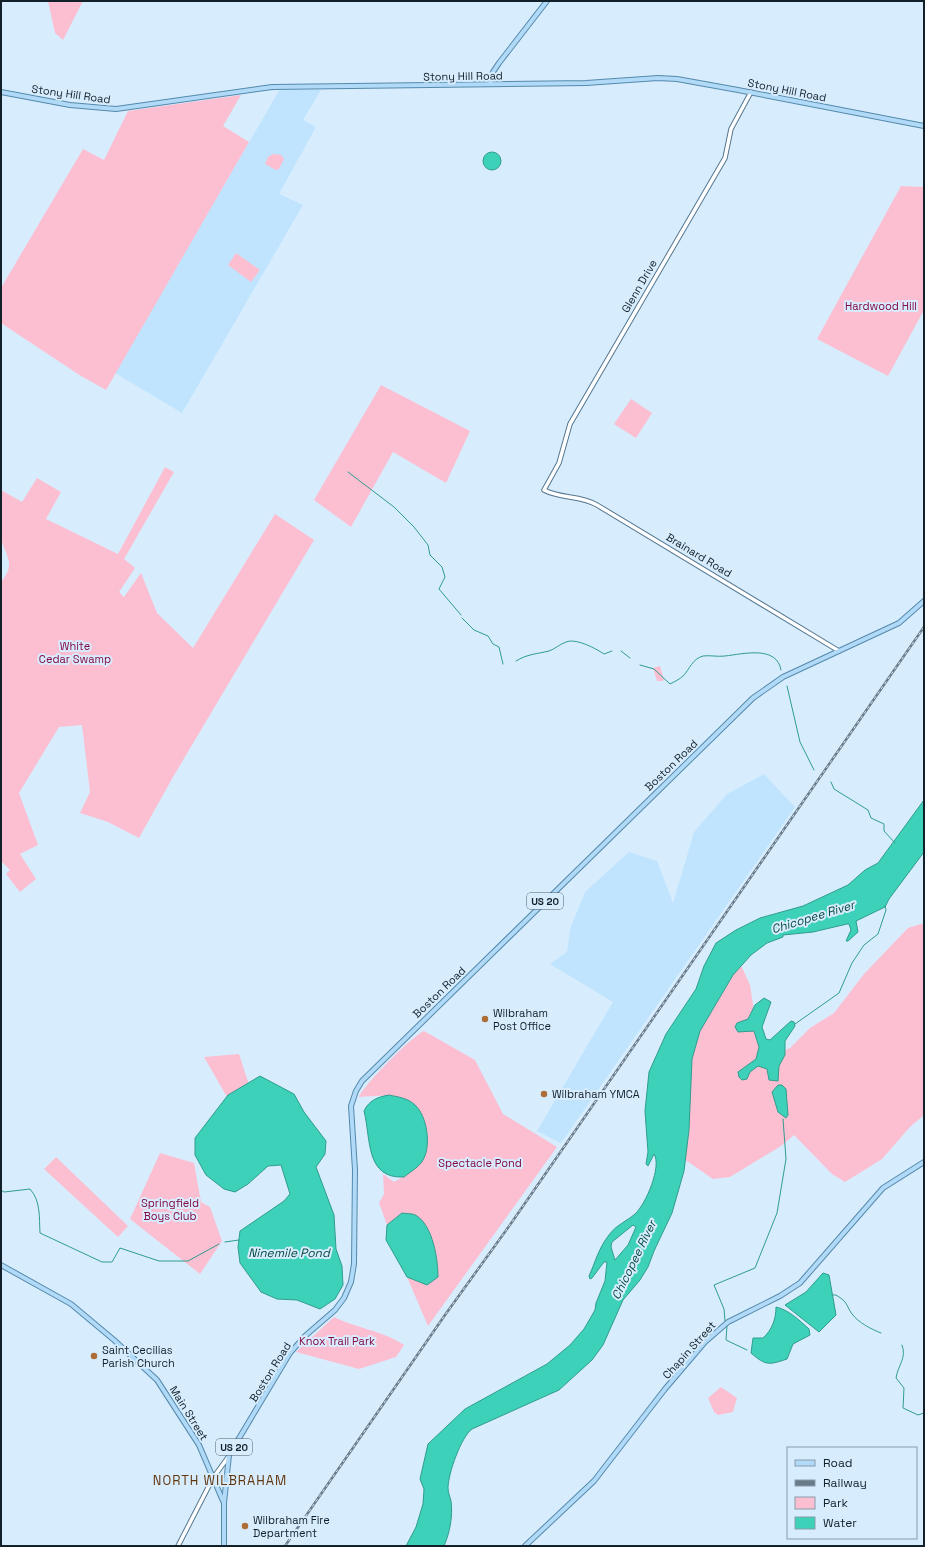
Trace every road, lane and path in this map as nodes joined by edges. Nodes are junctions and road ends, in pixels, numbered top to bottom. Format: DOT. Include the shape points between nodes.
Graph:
graph roads {
  1 [pos="547,1"];
  2 [pos="490,84"];
  3 [pos="1,92"];
  4 [pos="751,92"];
  5 [pos="924,126"];
  6 [pos="544,490"];
  7 [pos="924,601"];
  8 [pos="839,650"];
  9 [pos="924,1162"];
  10 [pos="1,1266"];
  11 [pos="229,1455"];
  12 [pos="213,1478"];
  13 [pos="224,1503"];
  14 [pos="178,1546"];
  15 [pos="224,1546"];
  16 [pos="525,1546"];
  1 -- 2 [label="main road" via="499,63"];
  2 -- 3 [label="main road, Stony Hill Road" via="272,87 116,109 70,105"];
  2 -- 4 [label="main road, Stony Hill Road" via="586,84 658,78"];
  4 -- 5 [label="main road, Stony Hill Road"];
  4 -- 6 [label="street, Glenn Drive" via="731,129 725,158 570,424 559,463"];
  6 -- 8 [label="street, Brainard Road" via="560,496 584,499 597,505"];
  7 -- 8 [label="main road, Boston Road / US 20" via="899,623"];
  8 -- 11 [label="main road, Boston Road / US 20" via="783,677 747,703 362,1081 350,1107 355,1169 354,1264 350,1284 335,1310 289,1354"];
  9 -- 16 [label="main road, Chapin Street" via="883,1188 800,1283 726,1323 705,1342 594,1481"];
  10 -- 12 [label="main road, Main Street" via="71,1304 147,1370 167,1392 199,1446"];
  11 -- 12 [label="street"];
  11 -- 13 [label="main road, Boston Road / US 20"];
  12 -- 13 [label="main road, Main Street"];
  12 -- 14 [label="street"];
  13 -- 15 [label="main road, Boston Road / US 20"];
}
